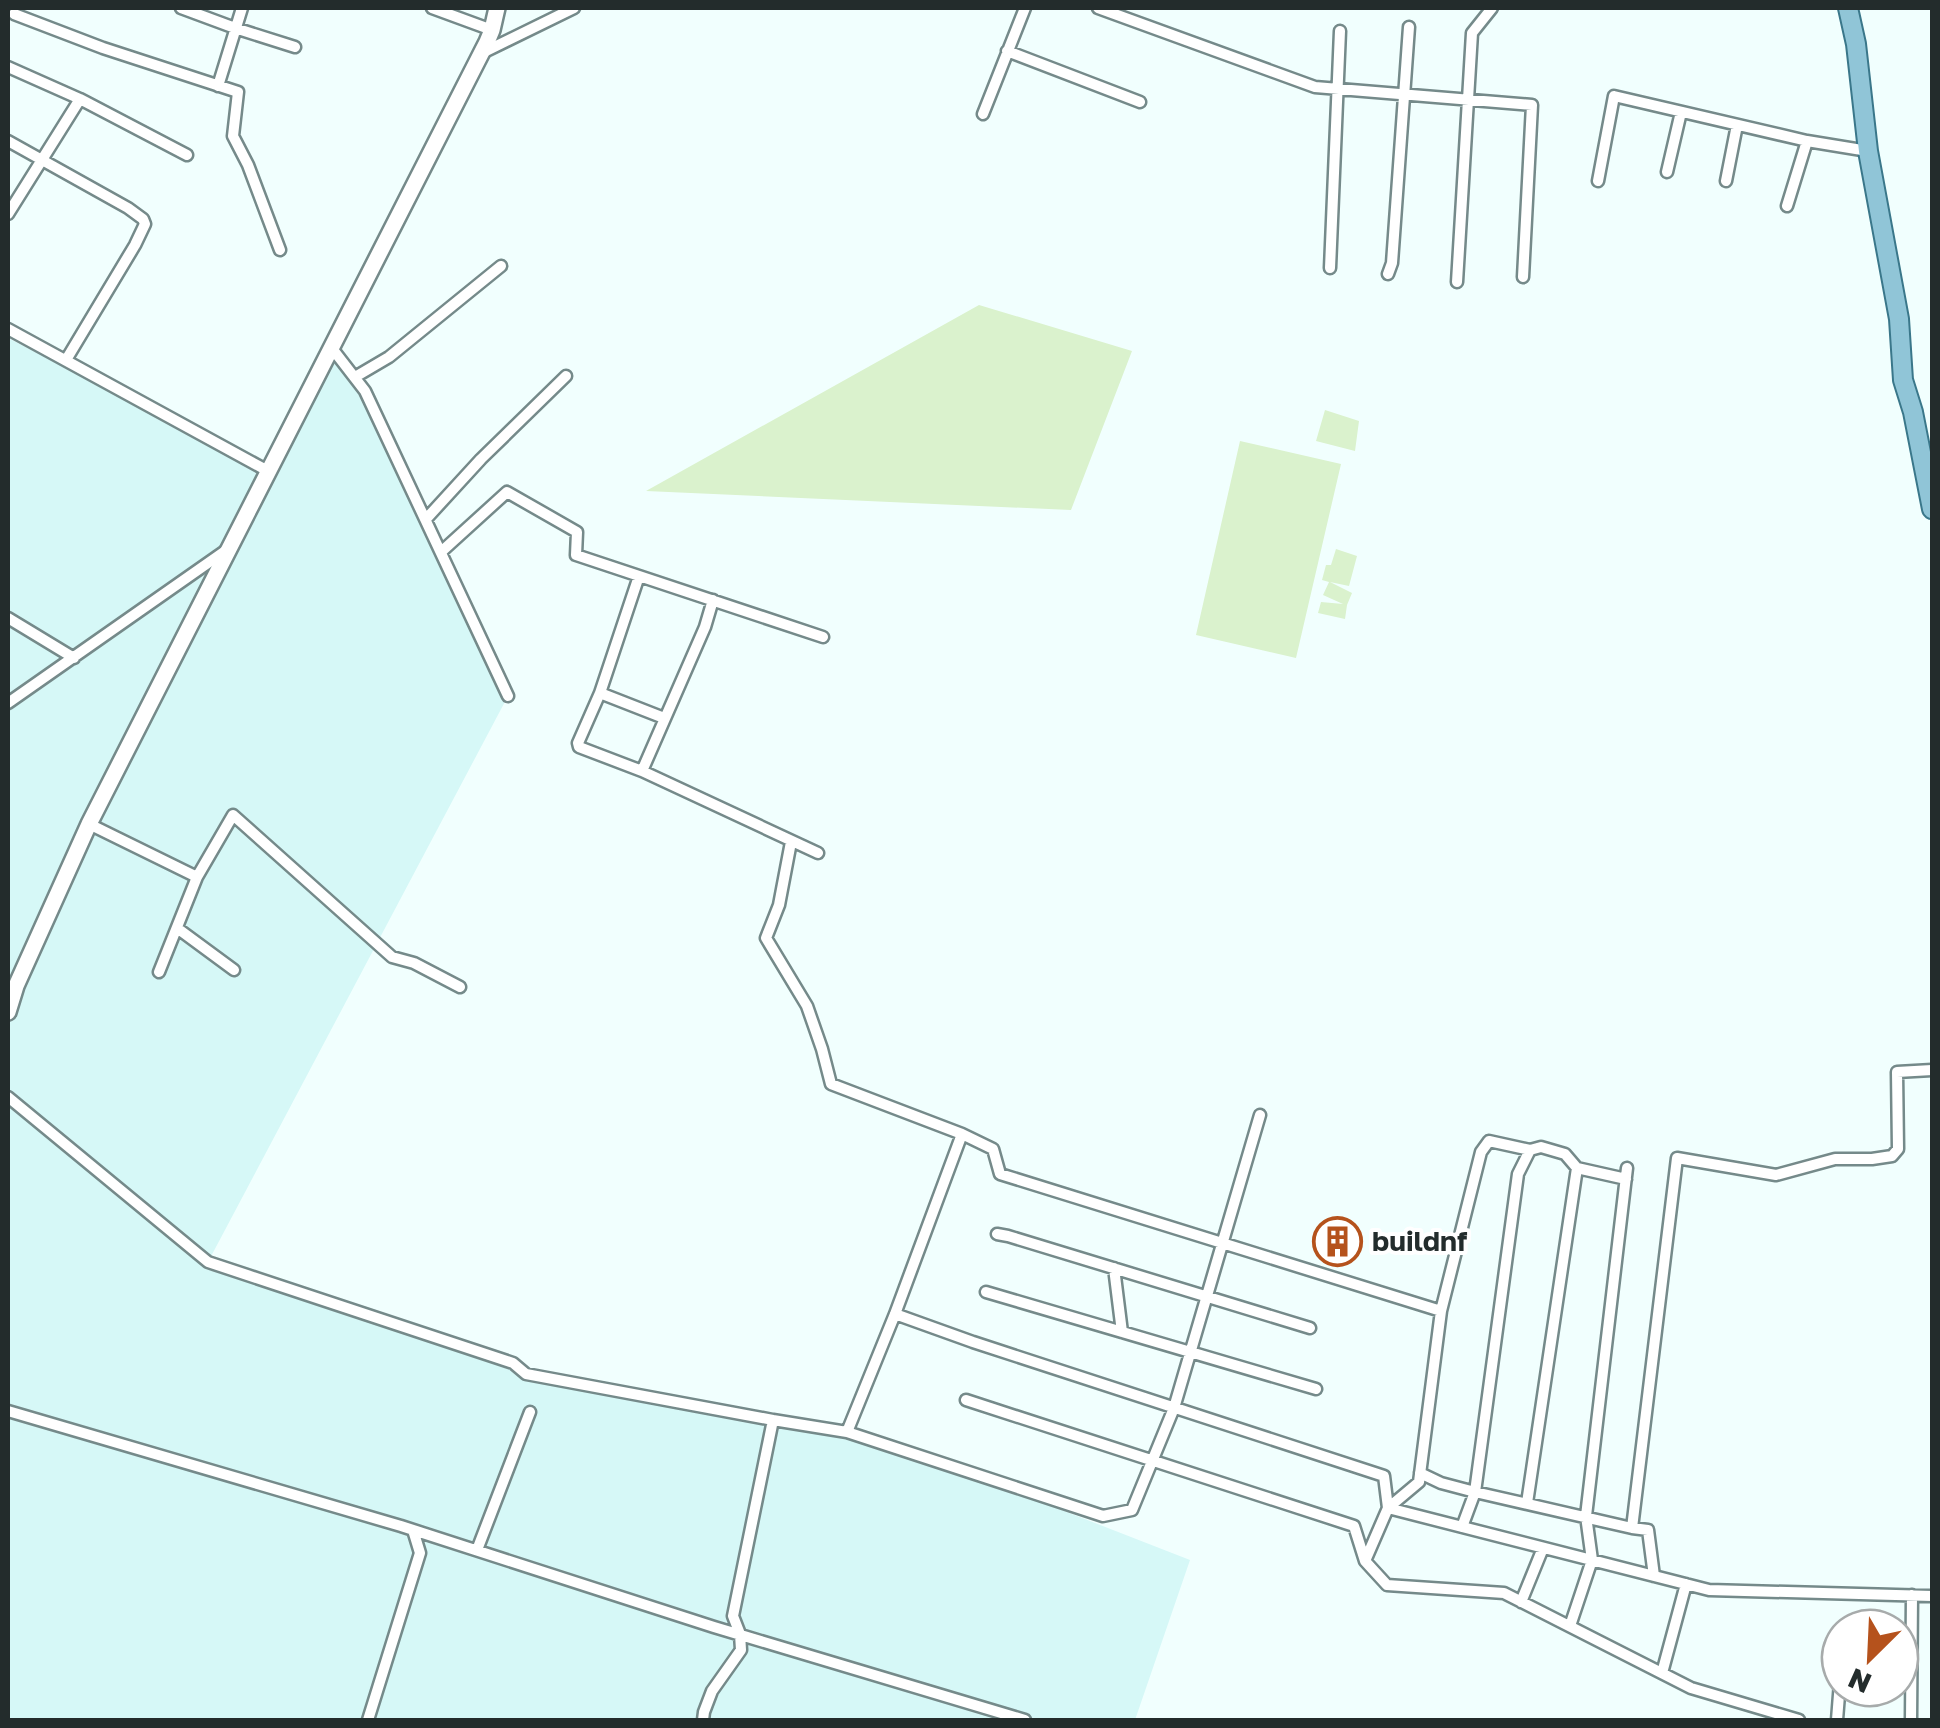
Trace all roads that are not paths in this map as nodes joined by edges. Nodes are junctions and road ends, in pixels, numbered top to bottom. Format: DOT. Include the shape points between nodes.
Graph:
graph roads {
  1 [pos="181,8"];
  2 [pos="242,8"];
  3 [pos="432,8"];
  4 [pos="497,8"];
  5 [pos="574,8"];
  6 [pos="1024,8"];
  7 [pos="1100,8"];
  8 [pos="1492,8"];
  9 [pos="1848,8"];
  10 [pos="13,15"];
  11 [pos="1410,27"];
  12 [pos="235,28"];
  13 [pos="492,30"];
  14 [pos="1340,31"];
  15 [pos="295,46"];
  16 [pos="1007,51"];
  17 [pos="482,52"];
  18 [pos="8,67"];
  19 [pos="218,86"];
  20 [pos="1338,89"];
  21 [pos="1404,94"];
  22 [pos="80,99"];
  23 [pos="1468,99"];
  24 [pos="1140,102"];
  25 [pos="1681,112"];
  26 [pos="983,114"];
  27 [pos="1737,124"];
  28 [pos="1806,140"];
  29 [pos="8,141"];
  30 [pos="1868,151"];
  31 [pos="187,155"];
  32 [pos="42,161"];
  33 [pos="1667,172"];
  34 [pos="1598,181"];
  35 [pos="1726,181"];
  36 [pos="1788,206"];
  37 [pos="8,214"];
  38 [pos="280,250"];
  39 [pos="501,266"];
  40 [pos="1330,268"];
  41 [pos="1388,274"];
  42 [pos="1523,277"];
  43 [pos="1458,282"];
  44 [pos="8,329"];
  45 [pos="331,347"];
  46 [pos="66,360"];
  47 [pos="566,376"];
  48 [pos="354,377"];
  49 [pos="268,471"];
  50 [pos="1932,508"];
  51 [pos="426,519"];
  52 [pos="230,547"];
  53 [pos="441,552"];
  54 [pos="639,576"];
  55 [pos="712,600"];
  56 [pos="8,618"];
  57 [pos="823,636"];
  58 [pos="74,658"];
  59 [pos="600,694"];
  60 [pos="508,696"];
  61 [pos="8,703"];
  62 [pos="664,718"];
  63 [pos="642,772"];
  64 [pos="89,824"];
  65 [pos="791,842"];
  66 [pos="818,853"];
  67 [pos="197,877"];
  68 [pos="177,928"];
  69 [pos="234,970"];
  70 [pos="159,972"];
  71 [pos="460,987"];
  72 [pos="8,1012"];
  73 [pos="1932,1070"];
  74 [pos="8,1097"];
  75 [pos="1260,1116"];
  76 [pos="962,1134"];
  77 [pos="1530,1150"];
  78 [pos="1577,1168"];
  79 [pos="997,1234"];
  80 [pos="1223,1243"];
  81 [pos="1114,1268"];
  82 [pos="986,1292"];
  83 [pos="1207,1296"];
  84 [pos="1440,1311"];
  85 [pos="896,1314"];
  86 [pos="1310,1328"];
  87 [pos="1122,1332"];
  88 [pos="1190,1352"];
  89 [pos="1316,1389"];
  90 [pos="966,1400"];
  91 [pos="1174,1408"];
  92 [pos="8,1410"];
  93 [pos="530,1412"];
  94 [pos="773,1420"];
  95 [pos="847,1432"];
  96 [pos="1152,1461"];
  97 [pos="1420,1474"];
  98 [pos="1475,1492"];
  99 [pos="1527,1503"];
  100 [pos="1388,1508"];
  101 [pos="1586,1516"];
  102 [pos="1462,1528"];
  103 [pos="1632,1528"];
  104 [pos="413,1530"];
  105 [pos="1542,1548"];
  106 [pos="477,1550"];
  107 [pos="1592,1560"];
  108 [pos="1364,1562"];
  109 [pos="1654,1576"];
  110 [pos="1686,1584"];
  111 [pos="1912,1595"];
  112 [pos="1932,1596"];
  113 [pos="1522,1602"];
  114 [pos="1570,1626"];
  115 [pos="740,1634"];
  116 [pos="1662,1673"];
  117 [pos="368,1720"];
  118 [pos="704,1720"];
  119 [pos="1025,1720"];
  120 [pos="1800,1720"];
  121 [pos="1911,1720"];
  1 -- 12 [label="street"];
  2 -- 12 [label="street"];
  3 -- 13 [label="street"];
  4 -- 13 [label="main road"];
  5 -- 17 [label="street"];
  6 -- 16 [label="street"];
  7 -- 20 [label="street" via="1315,87"];
  8 -- 23 [label="street" via="1472,33"];
  9 -- 30 [label="main road"];
  10 -- 19 [label="street"];
  11 -- 21 [label="street"];
  12 -- 15 [label="street"];
  12 -- 19 [label="street"];
  13 -- 17 [label="main road"];
  14 -- 20 [label="street"];
  16 -- 24 [label="street"];
  16 -- 26 [label="street"];
  17 -- 45 [label="main road"];
  18 -- 22 [label="street"];
  19 -- 38 [label="street" via="238,92 233,136"];
  20 -- 21 [label="street"];
  20 -- 40 [label="street"];
  21 -- 23 [label="street"];
  21 -- 41 [label="street"];
  22 -- 31 [label="street"];
  22 -- 32 [label="street"];
  23 -- 42 [label="street" via="1532,104"];
  23 -- 43 [label="street"];
  25 -- 27 [label="street"];
  25 -- 33 [label="street"];
  25 -- 34 [label="street" via="1614,96"];
  27 -- 28 [label="street"];
  27 -- 35 [label="street"];
  28 -- 30 [label="street"];
  28 -- 36 [label="street"];
  29 -- 32 [label="street"];
  30 -- 50 [label="main road"];
  32 -- 37 [label="street"];
  32 -- 46 [label="street" via="145,224"];
  39 -- 48 [label="street" via="389,358"];
  44 -- 46 [label="street"];
  45 -- 48 [label="street"];
  45 -- 49 [label="main road"];
  46 -- 49 [label="street"];
  47 -- 51 [label="street"];
  48 -- 51 [label="street"];
  49 -- 52 [label="main road"];
  51 -- 53 [label="street"];
  52 -- 58 [label="street"];
  52 -- 64 [label="main road"];
  53 -- 54 [label="street" via="507,492 577,532 576,555"];
  53 -- 60 [label="street"];
  54 -- 55 [label="street"];
  54 -- 59 [label="street"];
  55 -- 57 [label="street"];
  55 -- 62 [label="street"];
  56 -- 58 [label="street"];
  58 -- 61 [label="street"];
  59 -- 62 [label="street"];
  59 -- 63 [label="street" via="579,747"];
  62 -- 63 [label="street"];
  63 -- 65 [label="street"];
  64 -- 67 [label="street"];
  64 -- 72 [label="main road"];
  65 -- 66 [label="street"];
  65 -- 76 [label="street" via="780,905 766,938 807,1006 831,1084"];
  67 -- 68 [label="street"];
  67 -- 71 [label="street" via="233,815 392,957"];
  68 -- 69 [label="street"];
  68 -- 70 [label="street"];
  73 -- 103 [label="street" via="1897,1072 1898,1149 1892,1156 1835,1159 1776,1174 1677,1158"];
  74 -- 94 [label="street" via="208,1262 513,1363 526,1374"];
  75 -- 80 [label="street"];
  76 -- 80 [label="street" via="993,1149 1000,1174"];
  76 -- 85 [label="street"];
  77 -- 78 [label="street" via="1565,1154"];
  77 -- 84 [label="street" via="1489,1141 1481,1152"];
  77 -- 98 [label="street" via="1518,1174"];
  78 -- 99 [label="street"];
  78 -- 101 [label="street" via="1626,1173"];
  79 -- 81 [label="street"];
  80 -- 83 [label="street"];
  80 -- 84 [label="street"];
  81 -- 83 [label="street"];
  81 -- 87 [label="street"];
  82 -- 87 [label="street"];
  83 -- 86 [label="street"];
  83 -- 88 [label="street"];
  84 -- 97 [label="street"];
  85 -- 91 [label="street"];
  85 -- 95 [label="street"];
  87 -- 88 [label="street"];
  88 -- 89 [label="street"];
  88 -- 91 [label="street"];
  90 -- 96 [label="street"];
  91 -- 96 [label="street"];
  91 -- 100 [label="street" via="1384,1476"];
  92 -- 104 [label="street"];
  93 -- 106 [label="street"];
  94 -- 95 [label="street"];
  94 -- 115 [label="street" via="734,1616"];
  95 -- 96 [label="street" via="1104,1516 1132,1510"];
  96 -- 108 [label="street" via="1354,1526"];
  97 -- 98 [label="street"];
  97 -- 100 [label="street"];
  98 -- 99 [label="street"];
  98 -- 102 [label="street"];
  99 -- 101 [label="street"];
  100 -- 102 [label="street"];
  100 -- 108 [label="street"];
  101 -- 103 [label="street"];
  101 -- 107 [label="street"];
  102 -- 105 [label="street"];
  103 -- 109 [label="street" via="1648,1530"];
  104 -- 106 [label="street"];
  104 -- 117 [label="street" via="420,1553"];
  105 -- 107 [label="street"];
  105 -- 113 [label="street"];
  106 -- 115 [label="street"];
  107 -- 109 [label="street"];
  107 -- 114 [label="street"];
  108 -- 113 [label="street" via="1387,1586 1504,1593"];
  109 -- 110 [label="street"];
  110 -- 111 [label="street"];
  110 -- 116 [label="street"];
  111 -- 112 [label="street"];
  111 -- 121 [label="street"];
  113 -- 114 [label="street"];
  114 -- 116 [label="street"];
  115 -- 118 [label="street" via="741,1650 712,1691"];
  115 -- 119 [label="street"];
  116 -- 120 [label="street"];
}
